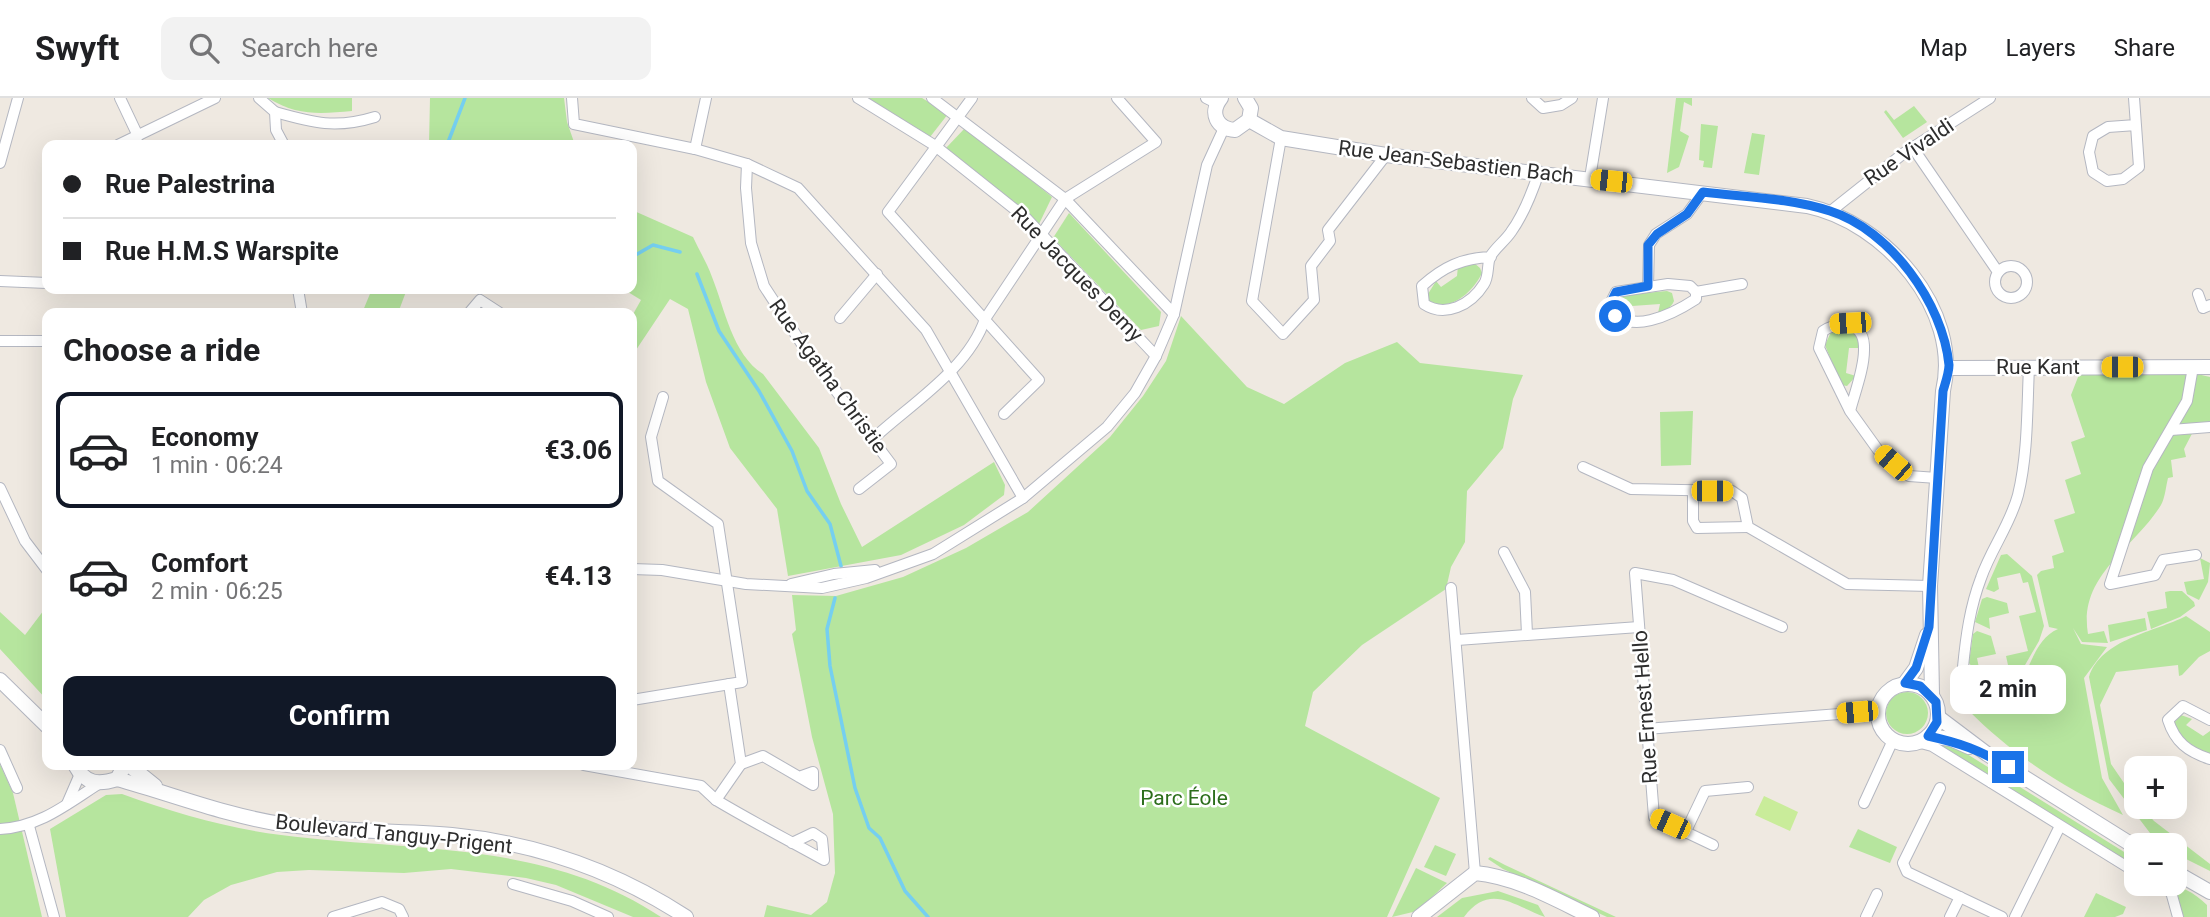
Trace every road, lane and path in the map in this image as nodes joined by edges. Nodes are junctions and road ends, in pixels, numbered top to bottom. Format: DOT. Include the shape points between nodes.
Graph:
graph roads {
  1 [pos="18,98"];
  2 [pos="120,98"];
  3 [pos="215,98"];
  4 [pos="259,98"];
  5 [pos="572,98"];
  6 [pos="706,98"];
  7 [pos="858,98"];
  8 [pos="932,98"];
  9 [pos="972,98"];
  10 [pos="1117,98"];
  11 [pos="1245,98"];
  12 [pos="1532,98"];
  13 [pos="1572,98"];
  14 [pos="1603,98"];
  15 [pos="1990,98"];
  16 [pos="2134,98"];
  17 [pos="1214,100"];
  18 [pos="200,101"];
  19 [pos="275,112"];
  20 [pos="959,116"];
  21 [pos="376,117"];
  22 [pos="1250,120"];
  23 [pos="2136,125"];
  24 [pos="1224,128"];
  25 [pos="138,136"];
  26 [pos="1281,138"];
  27 [pos="129,140"];
  28 [pos="281,140"];
  29 [pos="934,145"];
  30 [pos="1913,148"];
  31 [pos="695,149"];
  32 [pos="1386,155"];
  33 [pos="0,163"];
  34 [pos="747,164"];
  35 [pos="1539,173"];
  36 [pos="1590,178"];
  37 [pos="1703,192"];
  38 [pos="1065,198"];
  39 [pos="1831,211"];
  40 [pos="1042,233"];
  41 [pos="1491,257"];
  42 [pos="1998,272"];
  43 [pos="877,274"];
  44 [pos="0,281"];
  45 [pos="42,283"];
  46 [pos="1742,284"];
  47 [pos="1648,286"];
  48 [pos="1696,292"];
  49 [pos="2198,295"];
  50 [pos="2210,305"];
  51 [pos="473,308"];
  52 [pos="492,308"];
  53 [pos="1174,314"];
  54 [pos="840,318"];
  55 [pos="985,319"];
  56 [pos="0,341"];
  57 [pos="42,341"];
  58 [pos="1156,356"];
  59 [pos="2210,366"];
  60 [pos="2029,367"];
  61 [pos="2193,367"];
  62 [pos="1949,368"];
  63 [pos="951,369"];
  64 [pos="663,397"];
  65 [pos="1850,411"];
  66 [pos="1004,414"];
  67 [pos="2210,427"];
  68 [pos="2171,430"];
  69 [pos="874,438"];
  70 [pos="1583,467"];
  71 [pos="1937,478"];
  72 [pos="0,488"];
  73 [pos="859,489"];
  74 [pos="1693,491"];
  75 [pos="1023,498"];
  76 [pos="1748,527"];
  77 [pos="1504,552"];
  78 [pos="2196,555"];
  79 [pos="42,564"];
  80 [pos="637,570"];
  81 [pos="725,579"];
  82 [pos="1930,586"];
  83 [pos="1451,588"];
  84 [pos="1639,627"];
  85 [pos="1782,627"];
  86 [pos="1929,627"];
  87 [pos="1527,635"];
  88 [pos="1457,640"];
  89 [pos="1963,667"];
  90 [pos="0,680"];
  91 [pos="1905,683"];
  92 [pos="729,684"];
  93 [pos="1932,695"];
  94 [pos="637,699"];
  95 [pos="1878,711"];
  96 [pos="1938,717"];
  97 [pos="2210,720"];
  98 [pos="42,721"];
  99 [pos="1646,729"];
  100 [pos="1923,739"];
  101 [pos="1893,740"];
  102 [pos="0,750"];
  103 [pos="1987,754"];
  104 [pos="2210,759"];
  105 [pos="741,764"];
  106 [pos="78,770"];
  107 [pos="80,770"];
  108 [pos="123,770"];
  109 [pos="134,770"];
  110 [pos="612,770"];
  111 [pos="799,777"];
  112 [pos="117,779"];
  113 [pos="100,783"];
  114 [pos="1748,787"];
  115 [pos="1940,788"];
  116 [pos="17,789"];
  117 [pos="174,797"];
  118 [pos="716,800"];
  119 [pos="1864,803"];
  120 [pos="67,804"];
  121 [pos="29,826"];
  122 [pos="2060,826"];
  123 [pos="0,829"];
  124 [pos="1686,831"];
  125 [pos="2124,840"];
  126 [pos="792,843"];
  127 [pos="1713,845"];
  128 [pos="2124,865"];
  129 [pos="1475,873"];
  130 [pos="2187,879"];
  131 [pos="513,884"];
  132 [pos="2210,891"];
  133 [pos="1877,894"];
  134 [pos="2172,896"];
  135 [pos="1961,897"];
  136 [pos="54,917"];
  137 [pos="333,917"];
  138 [pos="403,917"];
  139 [pos="608,917"];
  140 [pos="686,917"];
  141 [pos="1419,917"];
  142 [pos="1592,917"];
  143 [pos="1866,917"];
  144 [pos="1950,917"];
  145 [pos="2002,917"];
  146 [pos="2015,917"];
  147 [pos="2178,917"];
  1 -- 33 [label="street"];
  2 -- 25 [label="street"];
  3 -- 18 [label="street"];
  4 -- 19 [label="street"];
  5 -- 31 [label="street" via="574,124"];
  6 -- 31 [label="street"];
  7 -- 29 [label="street, Rue Jacques Demy"];
  8 -- 20 [label="street, Rue Jacques Demy"];
  9 -- 20 [label="street"];
  10 -- 38 [label="street" via="1156,142"];
  11 -- 22 [label="street" via="1251,107"];
  12 -- 13 [label="street" via="1543,108"];
  14 -- 36 [label="street"];
  15 -- 30 [label="street, Rue Vivaldi"];
  16 -- 23 [label="street"];
  17 -- 24 [label="street" via="1216,120"];
  18 -- 25 [label="street"];
  19 -- 21 [label="street" via="320,124 350,125"];
  19 -- 28 [label="street"];
  20 -- 29 [label="street"];
  20 -- 38 [label="street, Rue Jacques Demy"];
  22 -- 24 [label="street" via="1236,130"];
  22 -- 26 [label="street, Rue Jean-Sebastien Bach"];
  23 -- 23 [label="street" via="2108,127 2093,136 2089,152 2093,172 2107,181 2123,179 2138,167"];
  24 -- 53 [label="street" via="1208,165"];
  25 -- 27 [label="street"];
  26 -- 32 [label="street, Rue Jean-Sebastien Bach"];
  26 -- 32 [label="street" via="1252,301 1283,334 1314,300 1311,266 1330,242 1328,230"];
  29 -- 40 [label="street, Rue Jacques Demy"];
  29 -- 55 [label="street" via="888,212"];
  30 -- 39 [label="street, Rue Vivaldi"];
  30 -- 42 [label="street"];
  31 -- 34 [label="street"];
  32 -- 35 [label="street, Rue Jean-Sebastien Bach"];
  34 -- 43 [label="street" via="797,188"];
  34 -- 69 [label="street, Rue Agatha Christie" via="751,243 764,286 809,355"];
  35 -- 36 [label="street, Rue Jean-Sebastien Bach"];
  35 -- 41 [label="street" via="1512,232"];
  36 -- 37 [label="street, Rue Jean-Sebastien Bach"];
  37 -- 39 [label="street, Rue Jean-Sebastien Bach"];
  37 -- 47 [label="street" via="1687,214 1648,245"];
  38 -- 40 [label="street"];
  38 -- 53 [label="street, Rue Jacques Demy"];
  39 -- 62 [label="street, Rue Jean-Sebastien Bach" via="1885,244 1904,263 1927,299"];
  40 -- 55 [label="street"];
  40 -- 58 [label="street, Rue Jacques Demy"];
  41 -- 41 [label="street" via="1485,283 1463,305 1445,311 1424,304 1422,286 1437,272 1452,263"];
  43 -- 54 [label="street"];
  43 -- 63 [label="street" via="926,330"];
  44 -- 45 [label="street"];
  46 -- 48 [label="street"];
  47 -- 48 [label="street" via="1690,286"];
  47 -- 48 [label="street" via="1616,292 1609,306 1615,316 1629,321 1664,317 1696,299"];
  49 -- 50 [label="street" via="2203,308"];
  51 -- 52 [label="street" via="480,300"];
  53 -- 58 [label="street"];
  55 -- 63 [label="street" via="980,335"];
  55 -- 66 [label="street" via="1039,380"];
  56 -- 57 [label="street"];
  58 -- 75 [label="street" via="1135,393 1107,427"];
  59 -- 61 [label="street, Rue Kant"];
  60 -- 61 [label="street, Rue Kant"];
  60 -- 62 [label="street, Rue Kant"];
  60 -- 89 [label="street" via="2025,459 2018,494 2009,523 1981,577 1967,625"];
  61 -- 68 [label="street" via="2187,401"];
  62 -- 71 [label="street, Rue Jean-Sebastien Bach"];
  63 -- 69 [label="street"];
  63 -- 75 [label="street"];
  64 -- 81 [label="street" via="651,437 658,481 718,524"];
  65 -- 65 [label="street" via="1819,348 1823,331 1835,324 1850,323 1860,330 1865,349"];
  65 -- 71 [label="street" via="1878,450 1909,477"];
  67 -- 68 [label="street"];
  68 -- 78 [label="street" via="2148,468 2110,584 2155,575 2162,561"];
  69 -- 73 [label="street, Rue Agatha Christie" via="891,464"];
  70 -- 74 [label="street" via="1622,487"];
  71 -- 82 [label="street, Rue Jean-Sebastien Bach"];
  72 -- 79 [label="street" via="24,541"];
  74 -- 76 [label="street" via="1732,491 1742,498"];
  74 -- 76 [label="street" via="1696,528"];
  75 -- 81 [label="street" via="933,554 884,570 834,574 782,586"];
  76 -- 82 [label="street" via="1847,584"];
  77 -- 87 [label="street" via="1525,592"];
  80 -- 81 [label="street"];
  81 -- 92 [label="street" via="742,681"];
  82 -- 86 [label="street, Rue Jean-Sebastien Bach"];
  83 -- 88 [label="street"];
  84 -- 85 [label="street, Rue Ernest Hello" via="1635,573 1673,580"];
  84 -- 87 [label="street"];
  84 -- 99 [label="street, Rue Ernest Hello"];
  86 -- 91 [label="street, Rue Jean-Sebastien Bach" via="1916,668"];
  86 -- 93 [label="street, Rue Jean-Sebastien Bach"];
  87 -- 88 [label="street"];
  88 -- 129 [label="street"];
  90 -- 98 [label="street"];
  91 -- 93 [label="street"];
  91 -- 95 [label="street" via="1884,695"];
  92 -- 94 [label="street"];
  92 -- 105 [label="street"];
  93 -- 96 [label="street"];
  95 -- 99 [label="street"];
  95 -- 101 [label="street" via="1883,731"];
  96 -- 100 [label="street"];
  96 -- 103 [label="street"];
  97 -- 104 [label="street" via="2183,706 2168,720 2174,737 2194,754"];
  99 -- 124 [label="street, Rue Ernest Hello" via="1654,817"];
  100 -- 101 [label="street"];
  100 -- 103 [label="street" via="1951,739"];
  100 -- 122 [label="street"];
  101 -- 119 [label="street"];
  102 -- 116 [label="street"];
  103 -- 125 [label="street"];
  105 -- 111 [label="street" via="763,757"];
  105 -- 118 [label="street"];
  106 -- 120 [label="street"];
  107 -- 113 [label="street"];
  108 -- 112 [label="street"];
  109 -- 117 [label="street, Boulevard Tanguy-Prigent"];
  110 -- 118 [label="street" via="701,786"];
  112 -- 113 [label="street"];
  112 -- 117 [label="street, Boulevard Tanguy-Prigent"];
  113 -- 120 [label="street"];
  114 -- 124 [label="street" via="1705,791"];
  115 -- 135 [label="street" via="1903,863 1907,872"];
  117 -- 140 [label="street, Boulevard Tanguy-Prigent" via="236,816 285,824 452,835 535,849 603,872"];
  118 -- 126 [label="street"];
  120 -- 121 [label="street"];
  121 -- 123 [label="street"];
  121 -- 136 [label="street"];
  122 -- 128 [label="street"];
  122 -- 146 [label="street"];
  124 -- 127 [label="street, Rue Ernest Hello"];
  129 -- 141 [label="street"];
  129 -- 142 [label="street" via="1505,877"];
  130 -- 132 [label="street"];
  131 -- 139 [label="street"];
  133 -- 143 [label="street"];
  134 -- 147 [label="street"];
  135 -- 144 [label="street"];
  135 -- 145 [label="street"];
  137 -- 138 [label="street" via="382,902 399,909"];
}
